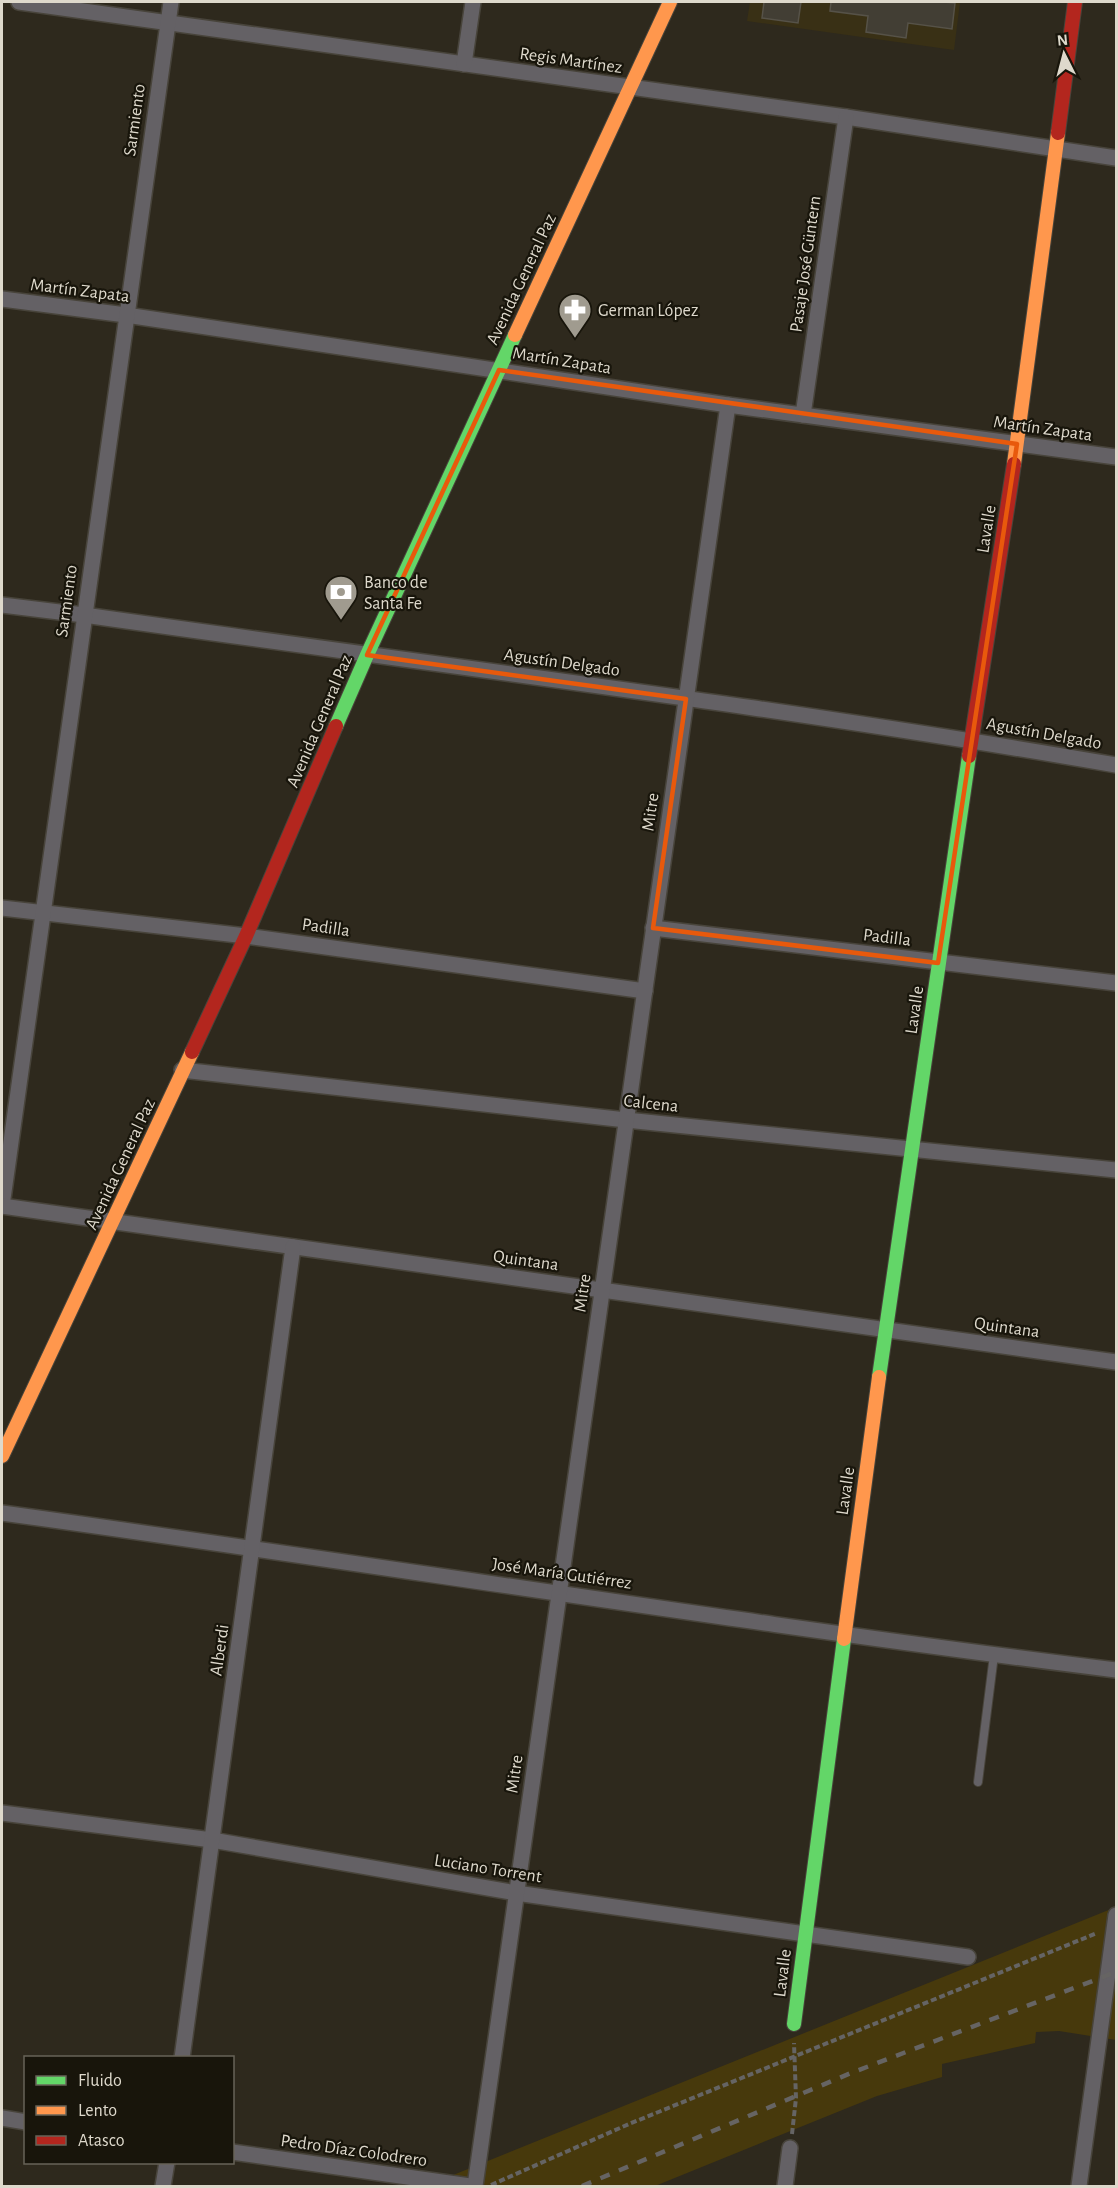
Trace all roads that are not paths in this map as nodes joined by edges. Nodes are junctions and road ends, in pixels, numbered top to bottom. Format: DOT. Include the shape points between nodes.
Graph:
graph roads {
  1 [pos="19,2"];
  2 [pos="171,2"];
  3 [pos="473,2"];
  4 [pos="670,2"];
  5 [pos="1075,2"];
  6 [pos="168,22"];
  7 [pos="464,64"];
  8 [pos="630,88"];
  9 [pos="846,117"];
  10 [pos="1055,147"];
  11 [pos="1116,158"];
  12 [pos="2,299"];
  13 [pos="126,315"];
  14 [pos="498,370"];
  15 [pos="728,405"];
  16 [pos="803,416"];
  17 [pos="1017,444"];
  18 [pos="1116,457"];
  19 [pos="2,605"];
  20 [pos="84,615"];
  21 [pos="367,655"];
  22 [pos="686,699"];
  23 [pos="972,740"];
  24 [pos="1116,765"];
  25 [pos="2,908"];
  26 [pos="42,913"];
  27 [pos="653,928"];
  28 [pos="246,936"];
  29 [pos="938,963"];
  30 [pos="1116,983"];
  31 [pos="645,991"];
  32 [pos="182,1070"];
  33 [pos="626,1120"];
  34 [pos="914,1149"];
  35 [pos="1116,1170"];
  36 [pos="2,1206"];
  37 [pos="113,1223"];
  38 [pos="293,1247"];
  39 [pos="602,1290"];
  40 [pos="886,1330"];
  41 [pos="1116,1362"];
  42 [pos="2,1456"];
  43 [pos="2,1513"];
  44 [pos="253,1547"];
  45 [pos="559,1593"];
  46 [pos="844,1635"];
  47 [pos="994,1655"];
  48 [pos="1116,1671"];
  49 [pos="978,1782"];
  50 [pos="2,1813"];
  51 [pos="212,1840"];
  52 [pos="516,1893"];
  53 [pos="1116,1920"];
  54 [pos="805,1934"];
  55 [pos="968,1957"];
  56 [pos="794,2024"];
  57 [pos="182,2056"];
  58 [pos="2,2118"];
  59 [pos="24,2122"];
  60 [pos="790,2148"];
  61 [pos="234,2152"];
  62 [pos="167,2164"];
  63 [pos="163,2187"];
  64 [pos="470,2187"];
  65 [pos="475,2187"];
  66 [pos="785,2187"];
  67 [pos="1079,2187"];
  1 -- 6 [label="street, Regis Martínez"];
  2 -- 6 [label="street, Sarmiento"];
  3 -- 7 [label="street"];
  4 -- 8 [label="street, Avenida General Paz"];
  5 -- 10 [label="street, Lavalle"];
  6 -- 7 [label="street, Regis Martínez"];
  6 -- 13 [label="street, Sarmiento"];
  7 -- 8 [label="street, Regis Martínez"];
  8 -- 9 [label="street, Regis Martínez"];
  8 -- 14 [label="street, Avenida General Paz"];
  9 -- 10 [label="street, Regis Martínez"];
  9 -- 16 [label="street, Pasaje José Güntern"];
  10 -- 11 [label="street, Regis Martínez"];
  10 -- 17 [label="street, Lavalle"];
  12 -- 13 [label="street, Martín Zapata"];
  13 -- 14 [label="street, Martín Zapata"];
  13 -- 20 [label="street, Sarmiento"];
  14 -- 15 [label="street, Martín Zapata"];
  14 -- 21 [label="street, Avenida General Paz"];
  15 -- 16 [label="street, Martín Zapata"];
  15 -- 22 [label="street, Mitre"];
  16 -- 17 [label="street, Martín Zapata"];
  17 -- 18 [label="street, Martín Zapata"];
  17 -- 23 [label="street, Lavalle"];
  19 -- 20 [label="street, Agustín Delgado"];
  20 -- 21 [label="street, Agustín Delgado"];
  20 -- 26 [label="street, Sarmiento"];
  21 -- 22 [label="street, Agustín Delgado"];
  21 -- 28 [label="street, Avenida General Paz"];
  22 -- 23 [label="street, Agustín Delgado"];
  22 -- 27 [label="street, Mitre"];
  23 -- 24 [label="street, Agustín Delgado"];
  23 -- 29 [label="street, Lavalle"];
  25 -- 26 [label="street, Padilla"];
  26 -- 28 [label="street, Padilla"];
  26 -- 36 [label="street, Sarmiento"];
  27 -- 29 [label="street, Padilla"];
  27 -- 31 [label="street, Mitre"];
  28 -- 31 [label="street, Padilla"];
  28 -- 32 [label="street, Avenida General Paz"];
  29 -- 30 [label="street, Padilla"];
  29 -- 34 [label="street, Lavalle"];
  31 -- 33 [label="street, Mitre"];
  32 -- 33 [label="street, Calcena"];
  32 -- 37 [label="street, Avenida General Paz"];
  33 -- 34 [label="street, Calcena"];
  33 -- 39 [label="street, Mitre"];
  34 -- 35 [label="street, Calcena"];
  34 -- 40 [label="street, Lavalle"];
  36 -- 37 [label="street, Quintana"];
  37 -- 38 [label="street, Quintana"];
  37 -- 42 [label="street, Avenida General Paz"];
  38 -- 39 [label="street, Quintana"];
  38 -- 44 [label="street, Alberdi"];
  39 -- 40 [label="street, Quintana"];
  39 -- 45 [label="street, Mitre"];
  40 -- 41 [label="street, Quintana"];
  40 -- 46 [label="street, Lavalle"];
  43 -- 44 [label="street, José María Gutiérrez"];
  44 -- 45 [label="street, José María Gutiérrez"];
  44 -- 51 [label="street, Alberdi"];
  45 -- 46 [label="street, José María Gutiérrez"];
  45 -- 52 [label="street, Mitre"];
  46 -- 47 [label="street, José María Gutiérrez"];
  46 -- 54 [label="street, Lavalle"];
  47 -- 48 [label="street, José María Gutiérrez"];
  47 -- 49 [label="lane"];
  50 -- 51 [label="street, Luciano Torrent"];
  51 -- 52 [label="street, Luciano Torrent"];
  51 -- 57 [label="street, Alberdi"];
  52 -- 54 [label="street, Luciano Torrent"];
  52 -- 65 [label="street, Mitre"];
  53 -- 67 [label="street"];
  54 -- 55 [label="street, Luciano Torrent"];
  54 -- 56 [label="street, Lavalle"];
  58 -- 59 [label="street"];
  60 -- 66 [label="street"];
  61 -- 64 [label="street, Pedro Díaz Colodrero"];
  62 -- 63 [label="street"];
}
